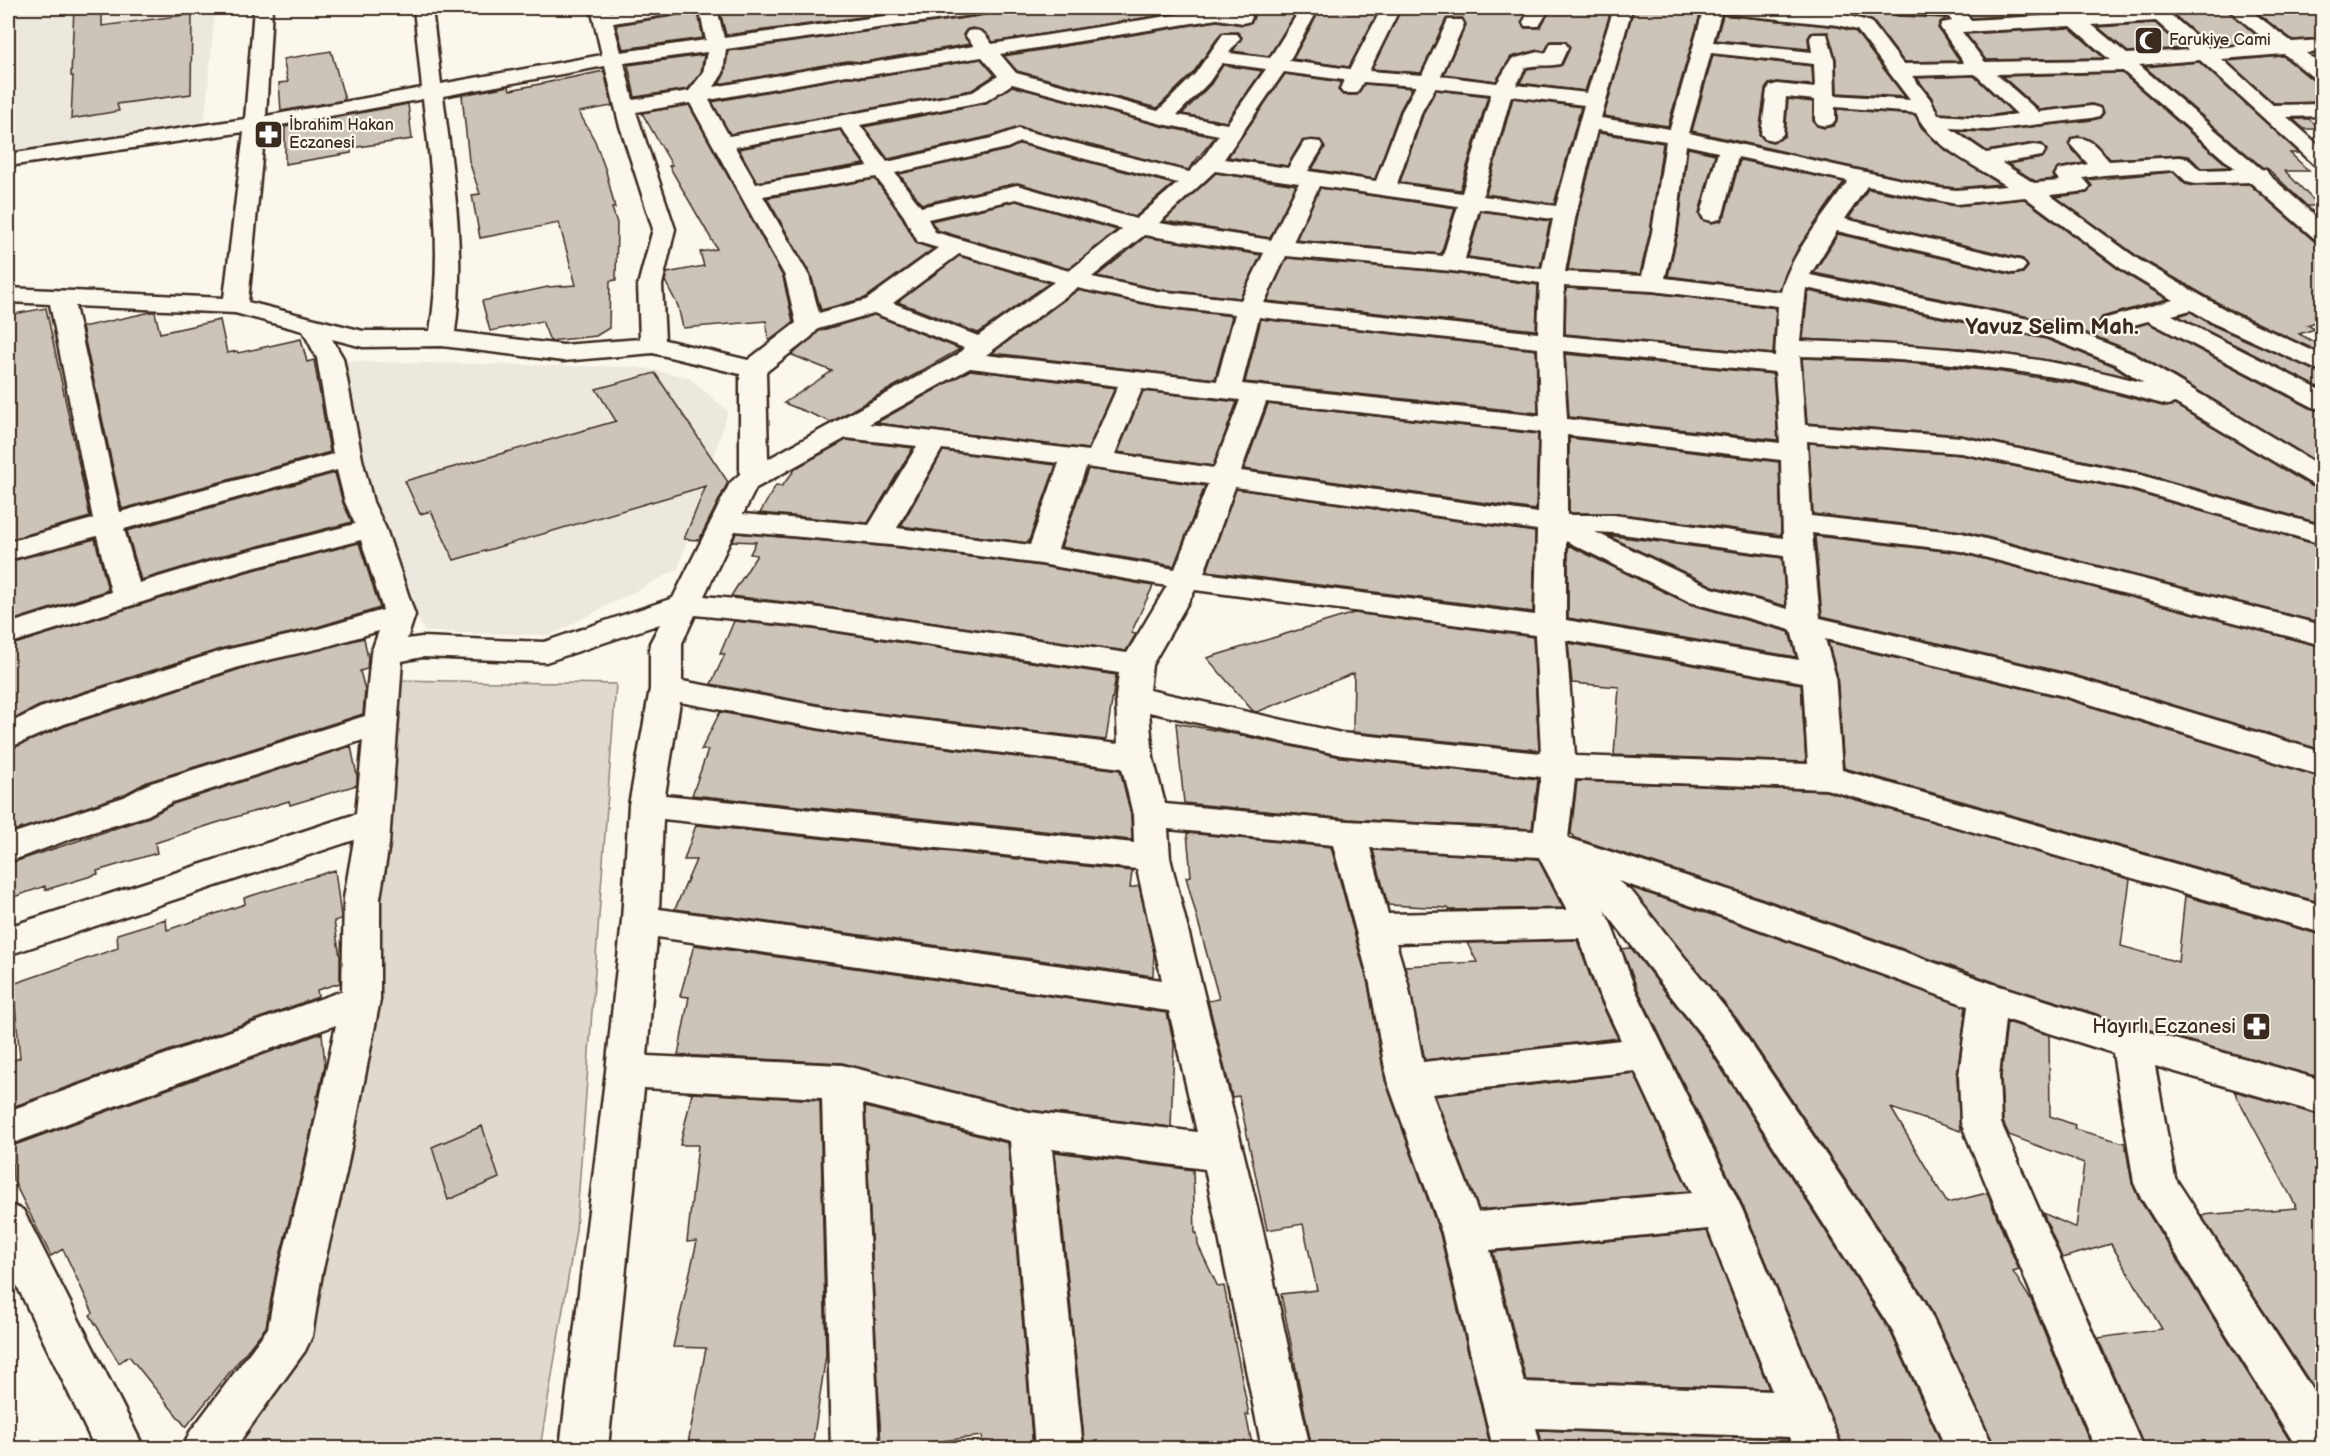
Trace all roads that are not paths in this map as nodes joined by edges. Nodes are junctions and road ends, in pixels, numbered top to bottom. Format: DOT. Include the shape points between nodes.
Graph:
graph roads {
  1 [pos="263,8"];
  2 [pos="423,8"];
  3 [pos="672,8"];
  4 [pos="708,8"];
  5 [pos="979,8"];
  6 [pos="1310,8"];
  7 [pos="1391,8"];
  8 [pos="1623,8"];
  9 [pos="1713,8"];
  10 [pos="1724,8"];
  11 [pos="1899,8"];
  12 [pos="2236,8"];
  13 [pos="955,9"];
  14 [pos="1952,9"];
  15 [pos="1214,10"];
  16 [pos="2157,11"];
  17 [pos="1246,12"];
  18 [pos="601,13"];
  19 [pos="2069,13"];
  20 [pos="1827,14"];
  21 [pos="1875,14"];
  22 [pos="1455,24"];
  23 [pos="1966,26"];
  24 [pos="717,45"];
  25 [pos="1701,46"];
  26 [pos="2322,46"];
  27 [pos="1558,47"];
  28 [pos="2288,48"];
  29 [pos="987,50"];
  30 [pos="2204,53"];
  31 [pos="1219,57"];
  32 [pos="611,59"];
  33 [pos="1824,59"];
  34 [pos="2125,63"];
  35 [pos="1278,65"];
  36 [pos="2038,67"];
  37 [pos="1981,69"];
  38 [pos="1896,70"];
  39 [pos="2322,75"];
  40 [pos="1009,77"];
  41 [pos="1429,81"];
  42 [pos="1353,82"];
  43 [pos="1503,89"];
  44 [pos="431,93"];
  45 [pos="696,96"];
  46 [pos="1825,105"];
  47 [pos="627,107"];
  48 [pos="2322,110"];
  49 [pos="2270,111"];
  50 [pos="1592,112"];
  51 [pos="1926,114"];
  52 [pos="1162,118"];
  53 [pos="2035,119"];
  54 [pos="847,122"];
  55 [pos="255,124"];
  56 [pos="1231,131"];
  57 [pos="1772,134"];
  58 [pos="1678,136"];
  59 [pos="724,143"];
  60 [pos="2080,144"];
  61 [pos="1312,147"];
  62 [pos="1730,147"];
  63 [pos="2034,151"];
  64 [pos="2322,159"];
  65 [pos="8,160"];
  66 [pos="1982,160"];
  67 [pos="2104,168"];
  68 [pos="880,170"];
  69 [pos="1201,172"];
  70 [pos="2258,175"];
  71 [pos="1303,177"];
  72 [pos="1862,178"];
  73 [pos="1384,188"];
  74 [pos="2029,190"];
  75 [pos="749,192"];
  76 [pos="1470,199"];
  77 [pos="1565,213"];
  78 [pos="1712,214"];
  79 [pos="915,215"];
  80 [pos="1831,223"];
  81 [pos="1140,227"];
  82 [pos="2322,233"];
  83 [pos="957,245"];
  84 [pos="1279,248"];
  85 [pos="1452,264"];
  86 [pos="2014,266"];
  87 [pos="1552,278"];
  88 [pos="1073,280"];
  89 [pos="1652,284"];
  90 [pos="1793,289"];
  91 [pos="8,295"];
  92 [pos="62,297"];
  93 [pos="2192,302"];
  94 [pos="875,305"];
  95 [pos="235,306"];
  96 [pos="1249,309"];
  97 [pos="2150,313"];
  98 [pos="809,324"];
  99 [pos="2112,324"];
  100 [pos="314,326"];
  101 [pos="442,338"];
  102 [pos="1550,342"];
  103 [pos="653,345"];
  104 [pos="973,353"];
  105 [pos="1786,357"];
  106 [pos="2322,364"];
  107 [pos="753,369"];
  108 [pos="1133,380"];
  109 [pos="1242,391"];
  110 [pos="2322,401"];
  111 [pos="2198,405"];
  112 [pos="1554,424"];
  113 [pos="840,429"];
  114 [pos="934,440"];
  115 [pos="1794,443"];
  116 [pos="348,459"];
  117 [pos="1087,459"];
  118 [pos="754,478"];
  119 [pos="1224,478"];
  120 [pos="2322,478"];
  121 [pos="724,521"];
  122 [pos="1551,523"];
  123 [pos="108,524"];
  124 [pos="372,529"];
  125 [pos="878,535"];
  126 [pos="2322,535"];
  127 [pos="1799,536"];
  128 [pos="8,551"];
  129 [pos="1041,555"];
  130 [pos="1186,580"];
  131 [pos="127,596"];
  132 [pos="686,604"];
  133 [pos="400,615"];
  134 [pos="1804,624"];
  135 [pos="1550,627"];
  136 [pos="8,634"];
  137 [pos="2322,635"];
  138 [pos="387,653"];
  139 [pos="1819,674"];
  140 [pos="1134,681"];
  141 [pos="666,689"];
  142 [pos="380,723"];
  143 [pos="8,737"];
  144 [pos="1136,758"];
  145 [pos="2322,764"];
  146 [pos="1559,767"];
  147 [pos="1826,777"];
  148 [pos="646,805"];
  149 [pos="1150,815"];
  150 [pos="373,821"];
  151 [pos="1348,834"];
  152 [pos="1550,845"];
  153 [pos="8,849"];
  154 [pos="1152,858"];
  155 [pos="2322,919"];
  156 [pos="640,920"];
  157 [pos="1593,924"];
  158 [pos="1374,929"];
  159 [pos="8,941"];
  160 [pos="1184,998"];
  161 [pos="1988,998"];
  162 [pos="361,1000"];
  163 [pos="2131,1043"];
  164 [pos="1647,1053"];
  165 [pos="626,1071"];
  166 [pos="1407,1080"];
  167 [pos="842,1082"];
  168 [pos="2322,1096"];
  169 [pos="8,1128"];
  170 [pos="1029,1130"];
  171 [pos="1221,1152"];
  172 [pos="1721,1209"];
  173 [pos="8,1223"];
  174 [pos="1464,1233"];
  175 [pos="1507,1404"];
  176 [pos="1811,1432"];
  177 [pos="2322,1446"];
  178 [pos="120,1449"];
  179 [pos="207,1449"];
  180 [pos="584,1449"];
  181 [pos="855,1449"];
  182 [pos="1059,1449"];
  183 [pos="1286,1449"];
  184 [pos="1517,1449"];
  185 [pos="1970,1449"];
  186 [pos="2119,1449"];
  1 -- 55 [label="street"];
  2 -- 44 [label="street"];
  3 -- 18 [label="street"];
  4 -- 24 [label="street"];
  5 -- 13 [label="street"];
  6 -- 35 [label="street"];
  7 -- 42 [label="street"];
  8 -- 50 [label="street"];
  9 -- 25 [label="street"];
  10 -- 20 [label="street"];
  11 -- 14 [label="street"];
  12 -- 28 [label="street"];
  13 -- 24 [label="street"];
  13 -- 29 [label="street"];
  14 -- 23 [label="street"];
  15 -- 17 [label="street"];
  15 -- 29 [label="street"];
  16 -- 19 [label="street"];
  16 -- 30 [label="street"];
  17 -- 31 [label="street"];
  18 -- 32 [label="street"];
  19 -- 23 [label="street"];
  19 -- 34 [label="street"];
  20 -- 21 [label="street"];
  20 -- 33 [label="street"];
  21 -- 38 [label="street"];
  22 -- 41 [label="street"];
  23 -- 37 [label="street" via="1949,27"];
  24 -- 32 [label="street"];
  24 -- 45 [label="street" via="713,74"];
  25 -- 33 [label="street"];
  25 -- 58 [label="street"];
  26 -- 28 [label="street"];
  27 -- 43 [label="street" via="1553,60 1539,58 1519,63"];
  28 -- 30 [label="street"];
  28 -- 39 [label="street"];
  29 -- 40 [label="street"];
  29 -- 45 [label="street" via="864,70 847,69"];
  30 -- 34 [label="street"];
  30 -- 49 [label="street"];
  31 -- 35 [label="street"];
  31 -- 52 [label="street"];
  32 -- 44 [label="street"];
  32 -- 47 [label="street"];
  33 -- 46 [label="street"];
  34 -- 36 [label="street"];
  34 -- 70 [label="street"];
  35 -- 42 [label="street"];
  35 -- 56 [label="street"];
  36 -- 37 [label="street"];
  36 -- 53 [label="street" via="2097,116"];
  37 -- 38 [label="street"];
  37 -- 53 [label="street"];
  38 -- 51 [label="street" via="1920,99"];
  40 -- 52 [label="street"];
  40 -- 54 [label="street" via="979,97"];
  41 -- 42 [label="street"];
  41 -- 43 [label="street"];
  41 -- 73 [label="street" via="1412,111"];
  43 -- 50 [label="street"];
  43 -- 76 [label="street"];
  44 -- 55 [label="street"];
  44 -- 101 [label="street" via="442,161 448,289"];
  45 -- 47 [label="street"];
  45 -- 59 [label="street"];
  46 -- 51 [label="street"];
  46 -- 57 [label="street" via="1777,90"];
  47 -- 103 [label="street" via="664,229 650,285"];
  48 -- 49 [label="street"];
  49 -- 64 [label="street"];
  50 -- 58 [label="street"];
  50 -- 77 [label="street"];
  51 -- 53 [label="street" via="1988,124"];
  51 -- 66 [label="street" via="1949,139"];
  52 -- 56 [label="street"];
  54 -- 59 [label="street"];
  54 -- 68 [label="street"];
  55 -- 65 [label="street"];
  55 -- 95 [label="street"];
  56 -- 69 [label="street"];
  58 -- 62 [label="street"];
  58 -- 89 [label="street"];
  59 -- 75 [label="street"];
  60 -- 67 [label="street"];
  61 -- 71 [label="street"];
  62 -- 72 [label="street"];
  62 -- 78 [label="street"];
  63 -- 66 [label="street"];
  66 -- 74 [label="street"];
  67 -- 70 [label="street" via="2178,163 2195,177"];
  67 -- 74 [label="street" via="2066,175 2079,186"];
  68 -- 69 [label="street" via="999,144 1018,135"];
  68 -- 75 [label="street"];
  68 -- 79 [label="street"];
  69 -- 71 [label="street"];
  69 -- 81 [label="street"];
  70 -- 82 [label="street"];
  71 -- 73 [label="street"];
  71 -- 84 [label="street"];
  72 -- 74 [label="street" via="1956,197"];
  72 -- 80 [label="street"];
  73 -- 76 [label="street"];
  74 -- 93 [label="street" via="2131,265"];
  75 -- 98 [label="street" via="797,276"];
  76 -- 77 [label="street"];
  76 -- 85 [label="street"];
  77 -- 87 [label="street"];
  79 -- 81 [label="street" via="1017,192"];
  79 -- 83 [label="street" via="926,237"];
  80 -- 86 [label="street"];
  80 -- 90 [label="street"];
  81 -- 84 [label="street"];
  81 -- 88 [label="street"];
  83 -- 88 [label="street"];
  83 -- 94 [label="street"];
  84 -- 85 [label="street"];
  84 -- 96 [label="street"];
  85 -- 87 [label="street"];
  87 -- 89 [label="street"];
  87 -- 102 [label="street"];
  88 -- 96 [label="street" via="1157,298"];
  88 -- 104 [label="street"];
  89 -- 90 [label="street"];
  90 -- 105 [label="street"];
  90 -- 111 [label="street" via="2054,331 2124,359"];
  91 -- 92 [label="street"];
  92 -- 95 [label="street"];
  92 -- 123 [label="street"];
  93 -- 97 [label="street"];
  93 -- 106 [label="street"];
  94 -- 98 [label="street"];
  94 -- 104 [label="street"];
  95 -- 100 [label="street"];
  96 -- 102 [label="street"];
  96 -- 109 [label="street"];
  97 -- 99 [label="street"];
  97 -- 110 [label="street"];
  98 -- 107 [label="street"];
  100 -- 101 [label="street" via="363,339"];
  100 -- 116 [label="street" via="330,358"];
  101 -- 103 [label="street" via="564,353"];
  102 -- 105 [label="street"];
  102 -- 112 [label="street"];
  103 -- 107 [label="street"];
  104 -- 108 [label="street"];
  104 -- 113 [label="street"];
  105 -- 111 [label="street" via="1865,349 1983,358 2063,370"];
  105 -- 115 [label="street"];
  107 -- 118 [label="street"];
  108 -- 109 [label="street"];
  108 -- 117 [label="street"];
  109 -- 112 [label="street"];
  109 -- 119 [label="street"];
  111 -- 120 [label="street"];
  112 -- 115 [label="street"];
  112 -- 122 [label="street"];
  113 -- 114 [label="street"];
  113 -- 118 [label="street"];
  114 -- 117 [label="street"];
  114 -- 125 [label="street"];
  115 -- 126 [label="street" via="1961,445 2133,481"];
  115 -- 127 [label="street"];
  116 -- 123 [label="street"];
  116 -- 124 [label="street" via="359,502"];
  117 -- 119 [label="street"];
  117 -- 129 [label="street"];
  118 -- 121 [label="street" via="744,483"];
  119 -- 122 [label="street"];
  119 -- 130 [label="street"];
  121 -- 125 [label="street"];
  121 -- 132 [label="street"];
  122 -- 127 [label="street"];
  122 -- 134 [label="street" via="1701,595"];
  122 -- 135 [label="street"];
  123 -- 128 [label="street"];
  123 -- 131 [label="street"];
  124 -- 131 [label="street" via="235,563"];
  124 -- 133 [label="street"];
  125 -- 129 [label="street"];
  127 -- 134 [label="street"];
  127 -- 137 [label="street" via="1962,542"];
  129 -- 130 [label="street"];
  130 -- 135 [label="street"];
  130 -- 140 [label="street"];
  131 -- 136 [label="street"];
  132 -- 138 [label="street" via="546,652 422,647"];
  132 -- 140 [label="street" via="812,617"];
  132 -- 141 [label="street" via="666,644"];
  133 -- 138 [label="street"];
  133 -- 143 [label="street" via="236,657 52,716"];
  134 -- 139 [label="street"];
  134 -- 145 [label="street" via="2070,687"];
  135 -- 139 [label="street"];
  135 -- 146 [label="street"];
  138 -- 142 [label="street"];
  139 -- 147 [label="street"];
  140 -- 144 [label="street"];
  140 -- 146 [label="street" via="1341,744"];
  141 -- 144 [label="street" via="844,722"];
  141 -- 148 [label="street"];
  142 -- 150 [label="street"];
  142 -- 153 [label="street" via="159,793 136,806"];
  144 -- 149 [label="street"];
  146 -- 147 [label="street"];
  146 -- 152 [label="street"];
  147 -- 155 [label="street"];
  148 -- 154 [label="street"];
  148 -- 156 [label="street"];
  149 -- 151 [label="street"];
  149 -- 154 [label="street"];
  150 -- 159 [label="street"];
  150 -- 162 [label="street" via="362,898"];
  151 -- 152 [label="street"];
  151 -- 158 [label="street"];
  152 -- 157 [label="street"];
  152 -- 161 [label="street"];
  152 -- 185 [label="street" via="1620,903 1721,1031 1909,1317"];
  154 -- 160 [label="street"];
  156 -- 160 [label="street"];
  156 -- 165 [label="street"];
  157 -- 158 [label="street"];
  157 -- 164 [label="street" via="1616,988"];
  158 -- 166 [label="street"];
  160 -- 171 [label="street"];
  161 -- 163 [label="street"];
  161 -- 186 [label="street" via="1979,1076 1981,1123"];
  162 -- 169 [label="street"];
  162 -- 179 [label="street" via="289,1336"];
  163 -- 168 [label="street"];
  163 -- 177 [label="street" via="2155,1183"];
  164 -- 166 [label="street"];
  164 -- 172 [label="street"];
  165 -- 167 [label="street"];
  165 -- 180 [label="street"];
  166 -- 174 [label="street"];
  167 -- 170 [label="street"];
  167 -- 181 [label="street"];
  170 -- 171 [label="street"];
  170 -- 182 [label="street"];
  171 -- 183 [label="street"];
  172 -- 174 [label="street"];
  172 -- 176 [label="street"];
  173 -- 178 [label="street"];
  174 -- 175 [label="street"];
  175 -- 176 [label="street"];
  175 -- 184 [label="street"];
}
